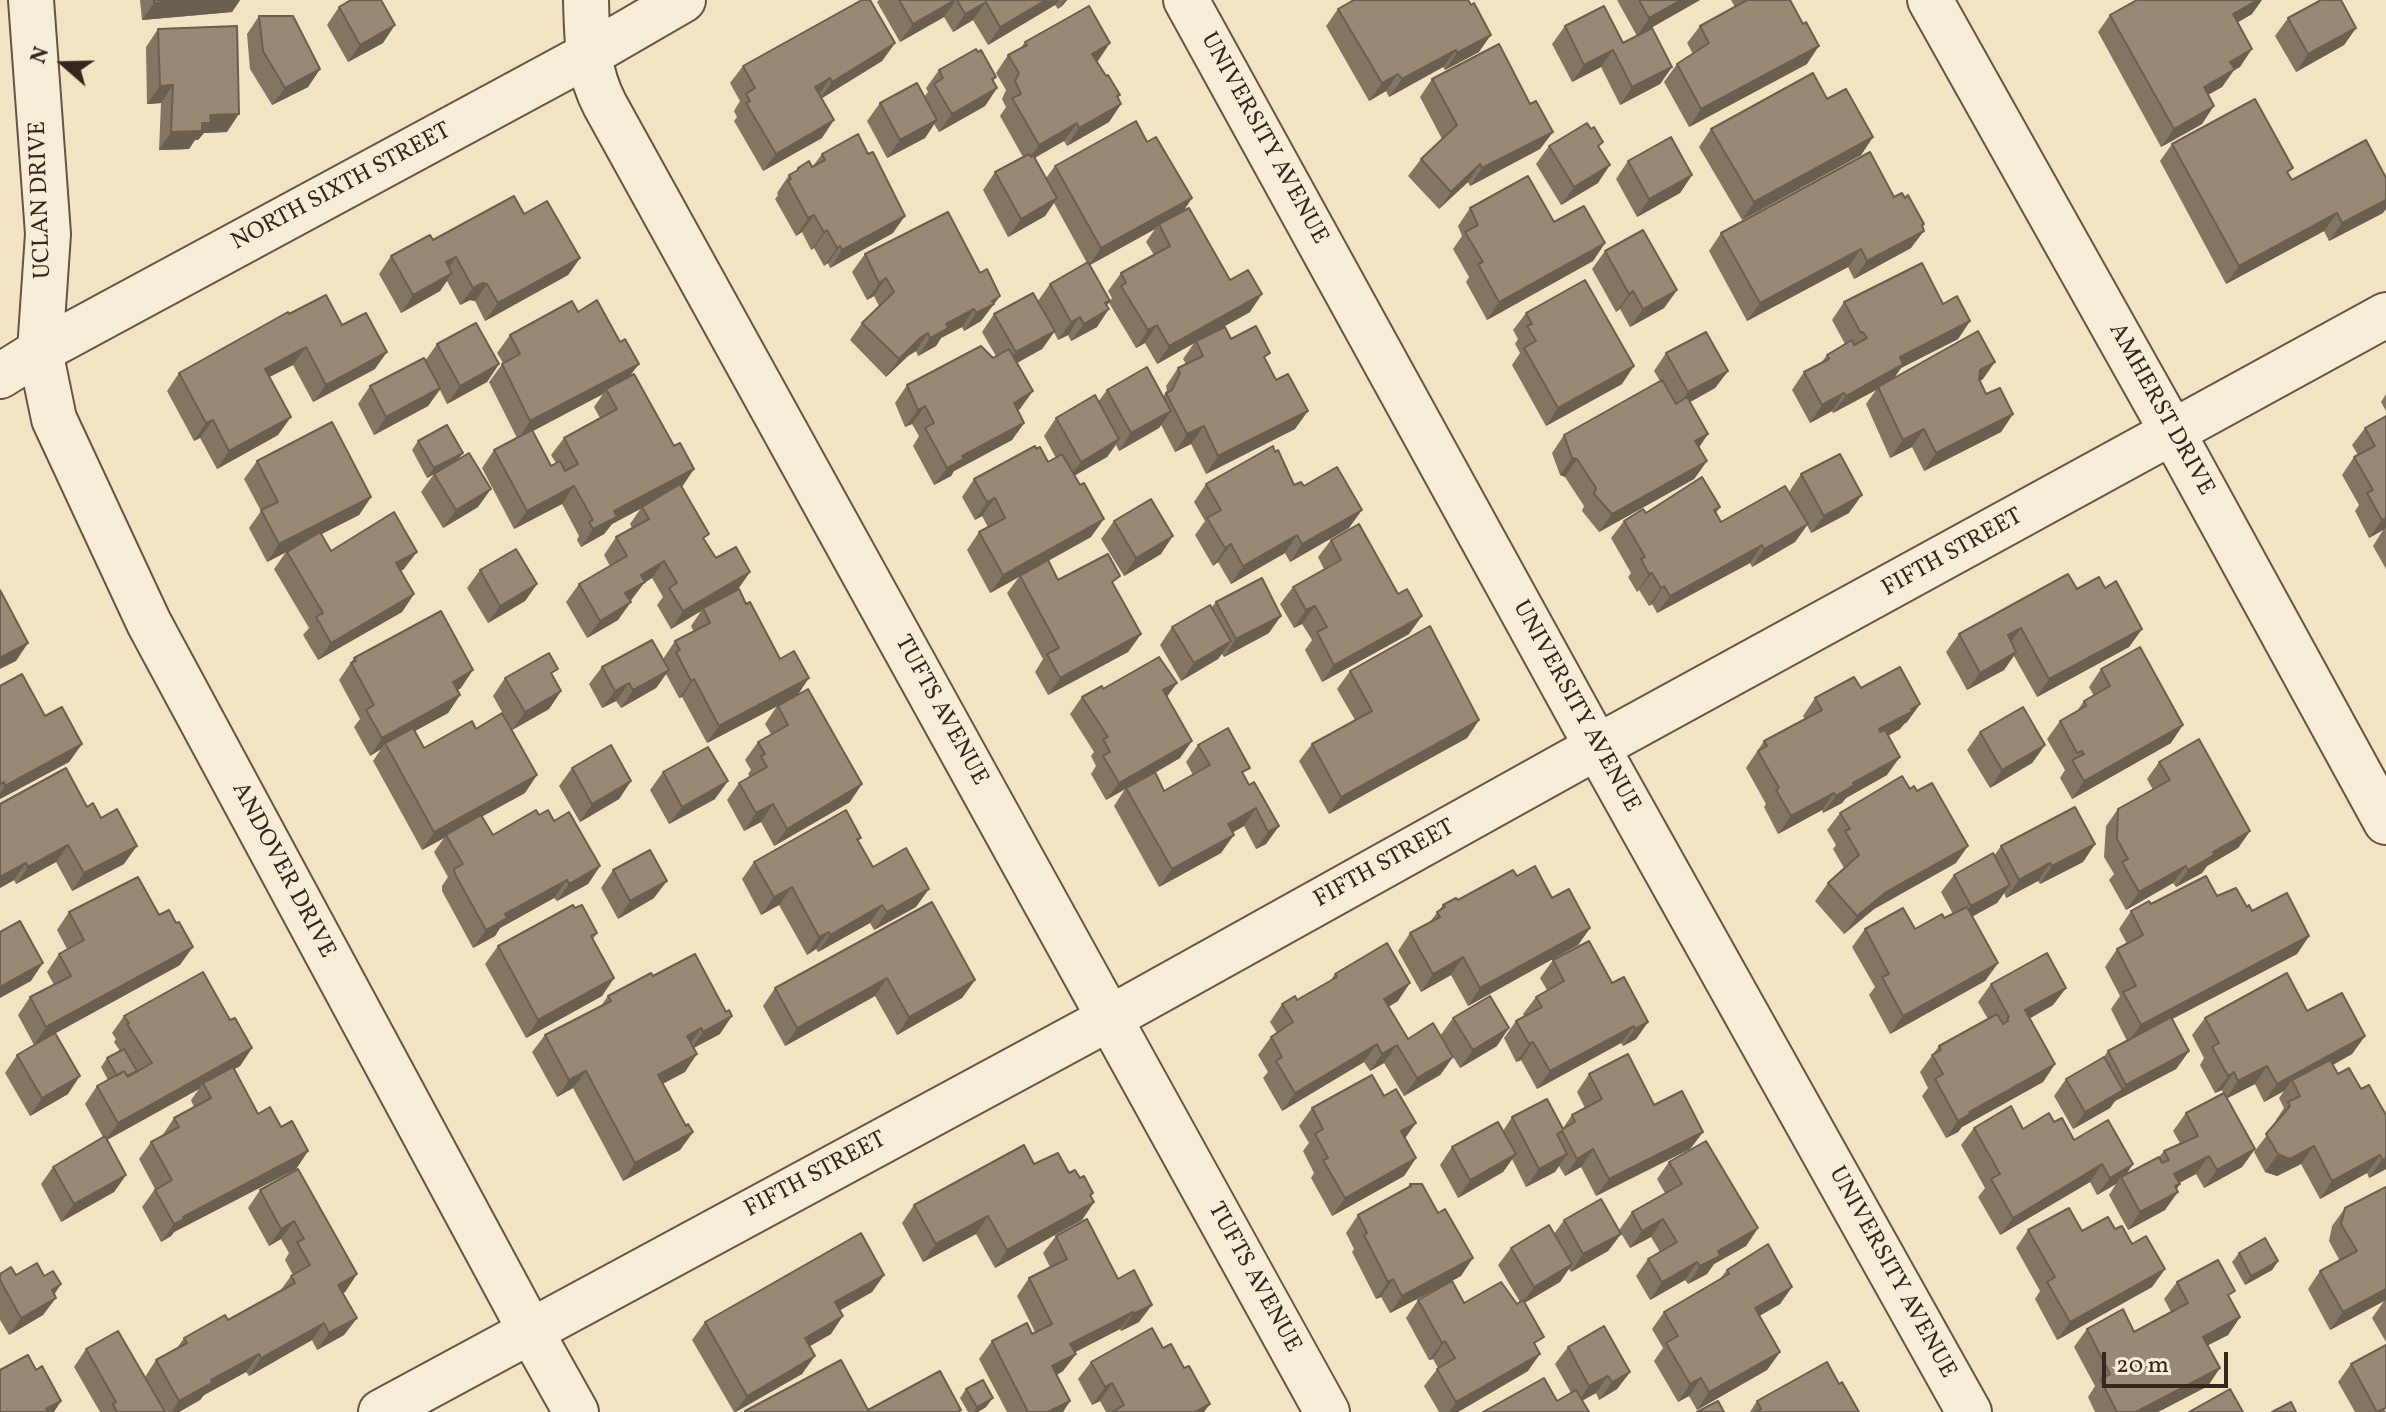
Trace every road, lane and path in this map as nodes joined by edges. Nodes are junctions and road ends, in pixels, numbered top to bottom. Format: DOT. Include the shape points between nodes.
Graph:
graph roads {
  1 [pos="31,0"];
  2 [pos="586,0"];
  3 [pos="683,0"];
  4 [pos="1186,0"];
  5 [pos="1930,0"];
  6 [pos="588,55"];
  7 [pos="2386,315"];
  8 [pos="20,348"];
  9 [pos="0,376"];
  10 [pos="2173,433"];
  11 [pos="1597,747"];
  12 [pos="2386,822"];
  13 [pos="1110,1018"];
  14 [pos="530,1330"];
  15 [pos="381,1412"];
  16 [pos="576,1412"];
  17 [pos="1327,1412"];
  18 [pos="1969,1412"];
  1 -- 8 [label="street, UCLAN DRIVE" via="48,234"];
  2 -- 6 [label="street, TUFTS AVENUE"];
  3 -- 6 [label="street, NORTH SIXTH STREET"];
  4 -- 11 [label="street, UNIVERSITY AVENUE"];
  5 -- 10 [label="street, AMHERST DRIVE"];
  6 -- 8 [label="street, NORTH SIXTH STREET"];
  6 -- 13 [label="street, TUFTS AVENUE" via="605,105"];
  7 -- 10 [label="street, FIFTH STREET"];
  8 -- 9 [label="street, NORTH SIXTH STREET"];
  8 -- 14 [label="street, ANDOVER DRIVE" via="149,623"];
  10 -- 11 [label="street, FIFTH STREET"];
  10 -- 12 [label="street, AMHERST DRIVE"];
  11 -- 13 [label="street, FIFTH STREET"];
  11 -- 18 [label="street, UNIVERSITY AVENUE"];
  13 -- 14 [label="street, FIFTH STREET"];
  13 -- 17 [label="street, TUFTS AVENUE"];
  14 -- 15 [label="street, FIFTH STREET"];
  14 -- 16 [label="street, ANDOVER DRIVE"];
}
